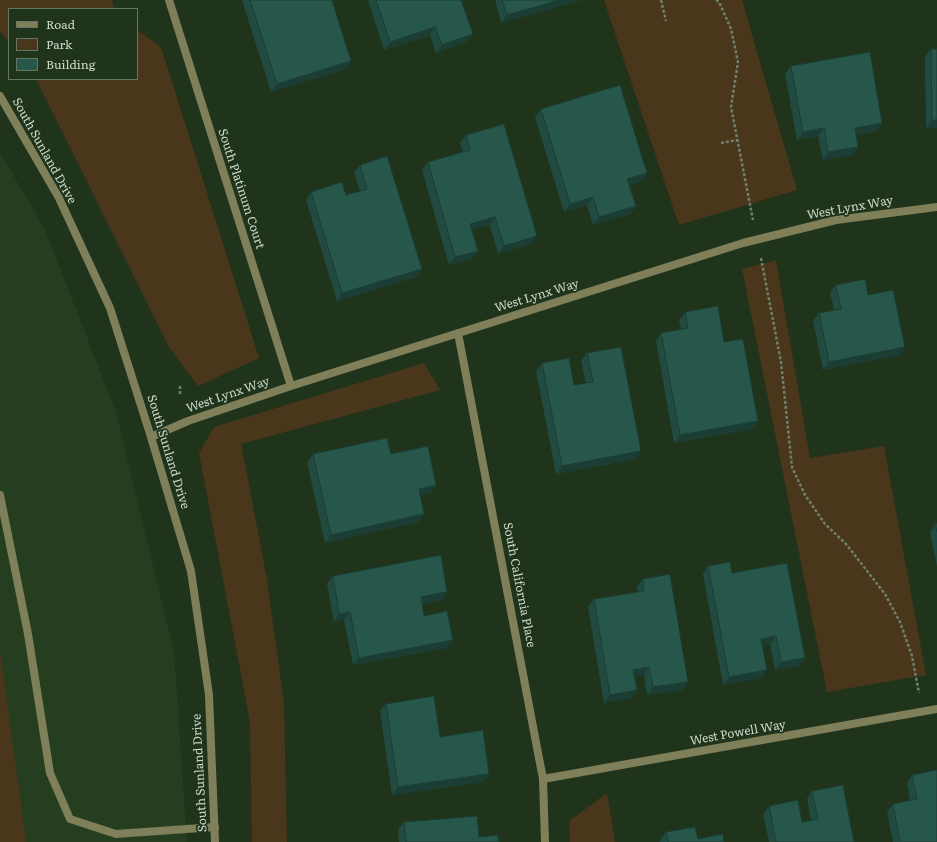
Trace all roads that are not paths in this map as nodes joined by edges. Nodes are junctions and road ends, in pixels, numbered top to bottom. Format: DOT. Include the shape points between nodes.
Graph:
graph roads {
  1 [pos="169,0"];
  2 [pos="0,96"];
  3 [pos="937,207"];
  4 [pos="458,333"];
  5 [pos="290,386"];
  6 [pos="151,436"];
  7 [pos="0,495"];
  8 [pos="937,709"];
  9 [pos="543,779"];
  10 [pos="215,827"];
  11 [pos="215,842"];
  12 [pos="545,842"];
  1 -- 5 [label="street, South Platinum Court"];
  2 -- 6 [label="street, South Sunland Drive" via="59,198 110,308"];
  3 -- 4 [label="street, West Lynx Way" via="836,220 757,240"];
  4 -- 5 [label="street, West Lynx Way"];
  4 -- 9 [label="street, South California Place"];
  5 -- 6 [label="street, West Lynx Way"];
  6 -- 10 [label="street, South Sunland Drive" via="191,572 208,695"];
  7 -- 10 [label="street" via="28,634 50,773 70,819 116,834"];
  8 -- 9 [label="street, West Powell Way"];
  9 -- 12 [label="street, South California Place"];
  10 -- 11 [label="street, South Sunland Drive"];
}
